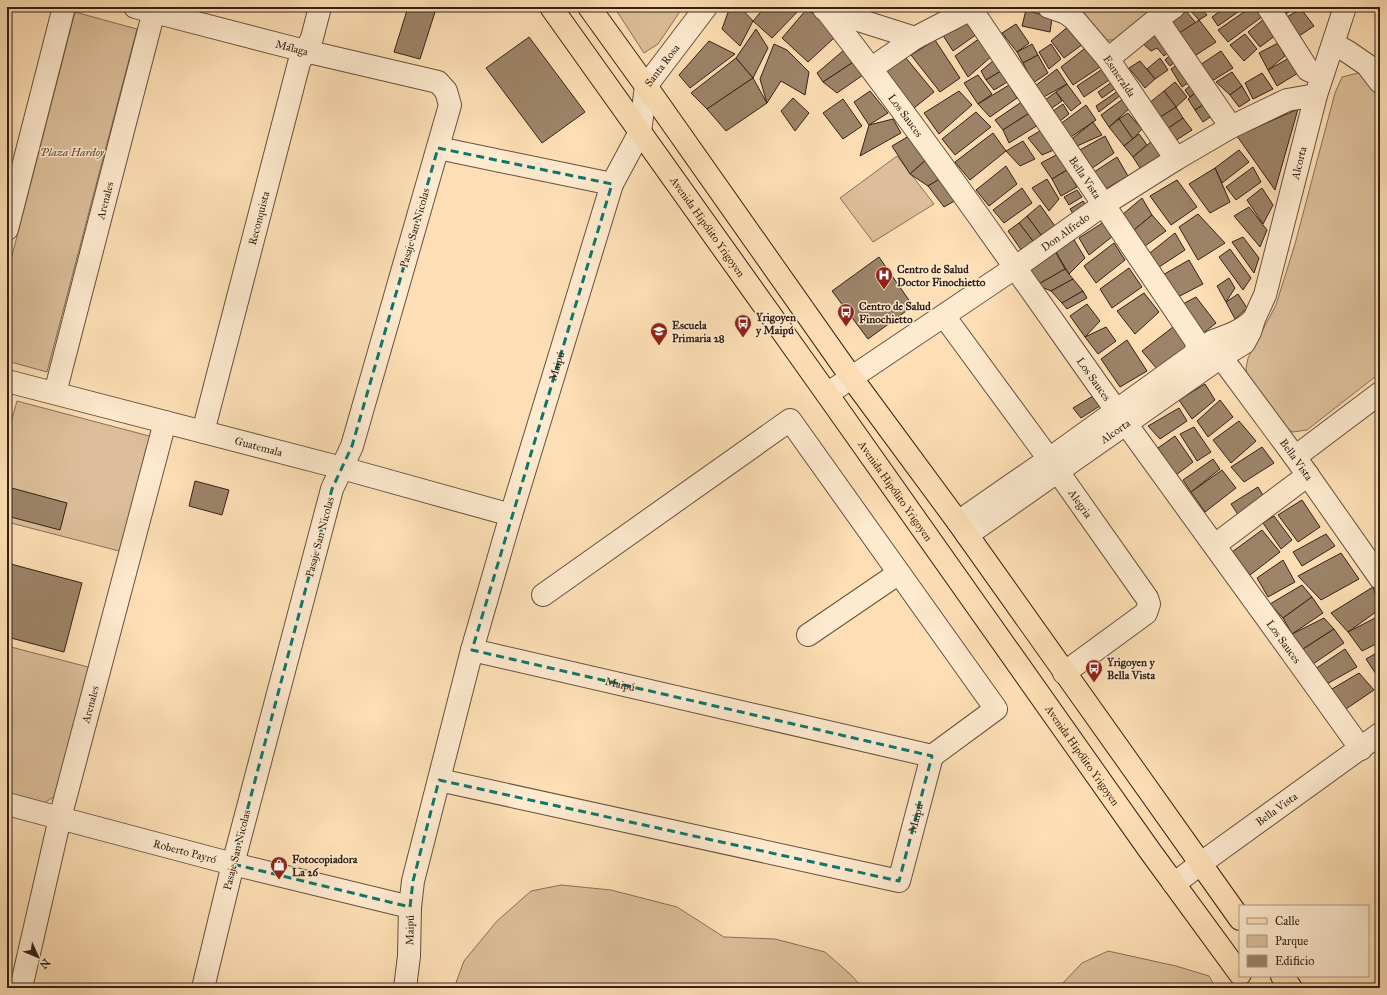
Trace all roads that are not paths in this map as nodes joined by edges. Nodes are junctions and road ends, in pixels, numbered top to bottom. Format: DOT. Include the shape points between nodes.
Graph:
graph roads {
  1 [pos="64,7"];
  2 [pos="320,7"];
  3 [pos="551,7"];
  4 [pos="589,7"];
  5 [pos="706,7"];
  6 [pos="1049,7"];
  7 [pos="1174,7"];
  8 [pos="1268,7"];
  9 [pos="1345,7"];
  10 [pos="973,8"];
  11 [pos="148,9"];
  12 [pos="824,9"];
  13 [pos="1157,19"];
  14 [pos="915,38"];
  15 [pos="1334,44"];
  16 [pos="305,51"];
  17 [pos="1108,59"];
  18 [pos="872,68"];
  19 [pos="1380,82"];
  20 [pos="1319,85"];
  21 [pos="646,86"];
  22 [pos="446,91"];
  23 [pos="1231,127"];
  24 [pos="640,132"];
  25 [pos="438,148"];
  26 [pos="1176,159"];
  27 [pos="612,184"];
  28 [pos="1103,205"];
  29 [pos="7,229"];
  30 [pos="1016,267"];
  31 [pos="944,316"];
  32 [pos="1210,350"];
  33 [pos="851,377"];
  34 [pos="7,381"];
  35 [pos="56,393"];
  36 [pos="1380,393"];
  37 [pos="828,394"];
  38 [pos="1122,417"];
  39 [pos="166,422"];
  40 [pos="203,432"];
  41 [pos="1295,457"];
  42 [pos="1054,465"];
  43 [pos="342,468"];
  44 [pos="1308,475"];
  45 [pos="510,515"];
  46 [pos="962,528"];
  47 [pos="1215,545"];
  48 [pos="899,573"];
  49 [pos="1380,578"];
  50 [pos="543,595"];
  51 [pos="808,635"];
  52 [pos="472,650"];
  53 [pos="1064,673"];
  54 [pos="1380,734"];
  55 [pos="1361,749"];
  56 [pos="932,756"];
  57 [pos="439,780"];
  58 [pos="7,804"];
  59 [pos="60,818"];
  60 [pos="233,864"];
  61 [pos="1200,864"];
  62 [pos="1174,884"];
  63 [pos="410,907"];
  64 [pos="1239,918"];
  65 [pos="1239,972"];
  66 [pos="1242,977"];
  67 [pos="1283,977"];
  68 [pos="21,988"];
  69 [pos="203,988"];
  70 [pos="405,988"];
  71 [pos="1250,988"];
  72 [pos="1291,988"];
  1 -- 29 [label="street"];
  2 -- 16 [label="street, Reconquista" via="312,38"];
  3 -- 24 [label="main road, Avenida Hipólito Yrigoyen"];
  4 -- 21 [label="main road"];
  5 -- 21 [label="street, Santa Rosa"];
  6 -- 17 [label="street, Esmeralda" via="1074,19"];
  7 -- 13 [label="street"];
  8 -- 20 [label="street"];
  9 -- 15 [label="street, Alcorta"];
  10 -- 14 [label="street"];
  10 -- 28 [label="street, Bella Vista"];
  11 -- 16 [label="street, Málaga"];
  11 -- 35 [label="street, Arenales"];
  12 -- 14 [label="street, Los Sauces"];
  12 -- 18 [label="street, Los Sauces"];
  13 -- 17 [label="street"];
  13 -- 23 [label="street"];
  14 -- 18 [label="street"];
  15 -- 19 [label="street" via="1367,65"];
  15 -- 20 [label="street, Alcorta"];
  16 -- 22 [label="street, Málaga" via="438,82"];
  16 -- 40 [label="street, Reconquista" via="299,63"];
  17 -- 26 [label="street, Esmeralda"];
  18 -- 30 [label="street, Los Sauces"];
  20 -- 23 [label="street, Don Alfredo"];
  20 -- 32 [label="street, Alcorta" via="1265,295 1250,332 1244,343"];
  21 -- 24 [label="street, Santa Rosa"];
  21 -- 33 [label="main road"];
  22 -- 25 [label="street, Pasaje San Nicolas" via="450,104"];
  23 -- 26 [label="street, Don Alfredo"];
  24 -- 27 [label="street, Maipú"];
  24 -- 37 [label="main road, Avenida Hipólito Yrigoyen"];
  25 -- 27 [label="street"];
  25 -- 43 [label="street, Pasaje San Nicolas" via="352,446"];
  26 -- 28 [label="street, Don Alfredo"];
  27 -- 45 [label="street, Maipú"];
  28 -- 30 [label="street, Don Alfredo"];
  28 -- 32 [label="street, Bella Vista" via="1196,341"];
  30 -- 31 [label="street, Don Alfredo"];
  30 -- 38 [label="street, Los Sauces"];
  31 -- 33 [label="street, Don Alfredo"];
  31 -- 42 [label="street, Alegria"];
  32 -- 38 [label="street, Alcorta"];
  32 -- 41 [label="street, Bella Vista"];
  33 -- 37 [label="street, Don Alfredo"];
  33 -- 46 [label="main road"];
  34 -- 35 [label="street, Guatemala"];
  35 -- 39 [label="street, Guatemala"];
  36 -- 41 [label="street"];
  37 -- 62 [label="main road, Avenida Hipólito Yrigoyen"];
  38 -- 42 [label="street, Alcorta"];
  38 -- 47 [label="street, Los Sauces"];
  39 -- 40 [label="street, Guatemala"];
  39 -- 59 [label="street, Arenales"];
  40 -- 43 [label="street, Guatemala"];
  41 -- 44 [label="street, Bella Vista"];
  42 -- 46 [label="street, Alcorta"];
  42 -- 53 [label="street, Alegria" via="1149,604 1146,613"];
  43 -- 45 [label="street, Guatemala"];
  43 -- 60 [label="street, Pasaje San Nicolas" via="332,489"];
  44 -- 47 [label="street"];
  44 -- 49 [label="street, Bella Vista"];
  45 -- 52 [label="street, Maipú"];
  46 -- 53 [label="main road"];
  47 -- 55 [label="street, Los Sauces"];
  48 -- 50 [label="street" via="790,420"];
  48 -- 51 [label="street"];
  48 -- 56 [label="street" via="996,709"];
  52 -- 56 [label="street, Maipú"];
  52 -- 57 [label="street, Maipú"];
  53 -- 61 [label="main road"];
  54 -- 55 [label="street, Bella Vista"];
  55 -- 61 [label="street, Bella Vista"];
  56 -- 57 [label="street, Maipú" via="899,881"];
  57 -- 63 [label="street, Maipú"];
  58 -- 59 [label="street, Roberto Payró"];
  59 -- 60 [label="street, Roberto Payró"];
  59 -- 68 [label="street, Arenales"];
  60 -- 63 [label="street, Roberto Payró"];
  60 -- 69 [label="street, Pasaje San Nicolas"];
  61 -- 62 [label="street, Bella Vista"];
  61 -- 64 [label="main road"];
  62 -- 65 [label="main road, Avenida Hipólito Yrigoyen"];
  63 -- 70 [label="street, Maipú" via="409,956"];
  66 -- 71 [label="main road, Avenida Hipólito Yrigoyen"];
  67 -- 72 [label="main road"];
}
